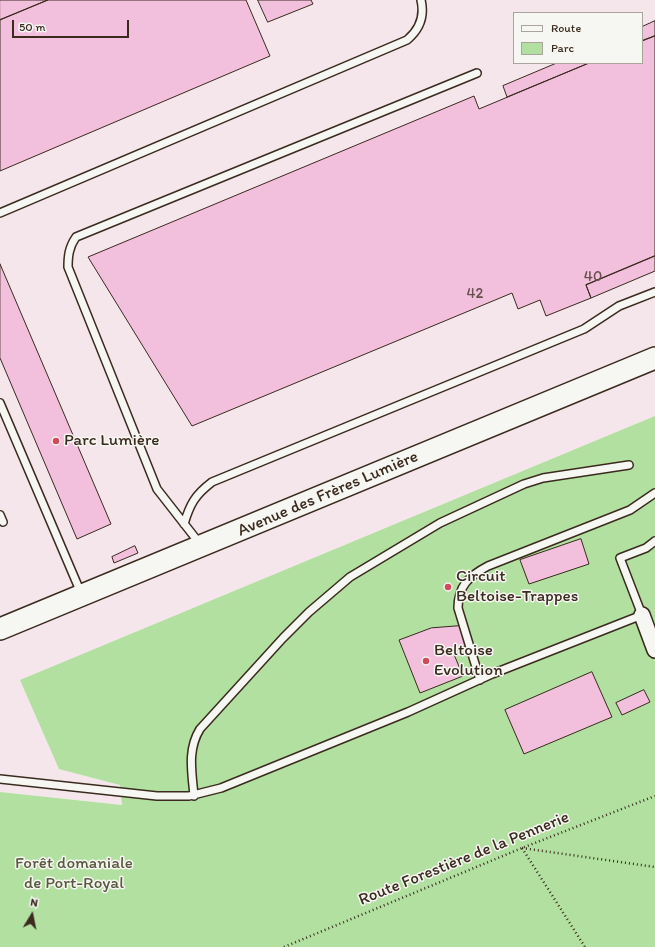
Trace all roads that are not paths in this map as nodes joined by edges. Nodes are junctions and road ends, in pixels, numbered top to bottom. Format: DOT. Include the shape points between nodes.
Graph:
graph roads {
  1 [pos="421,0"];
  2 [pos="477,73"];
  3 [pos="0,213"];
  4 [pos="655,292"];
  5 [pos="655,358"];
  6 [pos="0,403"];
  7 [pos="629,465"];
  8 [pos="655,493"];
  9 [pos="184,524"];
  10 [pos="655,541"];
  11 [pos="202,546"];
  12 [pos="82,596"];
  13 [pos="642,615"];
  14 [pos="0,629"];
  15 [pos="655,650"];
  16 [pos="480,680"];
  17 [pos="0,779"];
  18 [pos="194,796"];
  1 -- 3 [label="lane" via="422,16 417,31 407,40"];
  2 -- 9 [label="lane" via="76,237 72,243 68,252 71,275 157,489"];
  4 -- 9 [label="lane" via="620,306 584,329 212,482 198,492 190,505"];
  5 -- 11 [label="street, Avenue des Frères Lumière"];
  6 -- 12 [label="lane"];
  7 -- 18 [label="lane" via="543,478 524,484 440,523 343,582 283,638 200,729 191,752"];
  8 -- 16 [label="lane" via="630,510 488,566 464,584 458,597 458,608"];
  9 -- 11 [label="lane"];
  10 -- 13 [label="lane" via="646,548 620,558"];
  11 -- 12 [label="street, Avenue des Frères Lumière"];
  12 -- 14 [label="street, Avenue des Frères Lumière"];
  13 -- 15 [label="street"];
  13 -- 16 [label="lane"];
  16 -- 18 [label="lane" via="324,747 221,788"];
  17 -- 18 [label="lane" via="157,796"];
}
